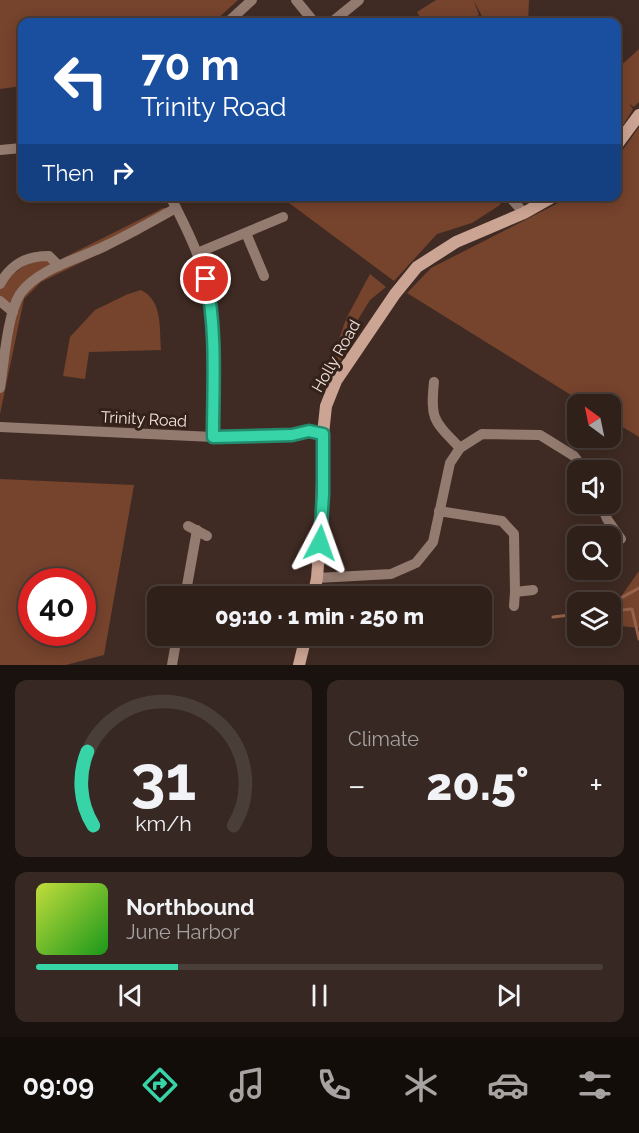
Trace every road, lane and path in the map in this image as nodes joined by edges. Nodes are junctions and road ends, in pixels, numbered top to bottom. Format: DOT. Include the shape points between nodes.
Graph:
graph roads {
  1 [pos="252,0"];
  2 [pos="296,0"];
  3 [pos="359,0"];
  4 [pos="232,18"];
  5 [pos="311,18"];
  6 [pos="337,18"];
  7 [pos="639,115"];
  8 [pos="621,139"];
  9 [pos="18,148"];
  10 [pos="0,150"];
  11 [pos="172,201"];
  12 [pos="513,201"];
  13 [pos="545,201"];
  14 [pos="176,208"];
  15 [pos="524,213"];
  16 [pos="283,217"];
  17 [pos="246,233"];
  18 [pos="197,254"];
  19 [pos="59,266"];
  20 [pos="264,276"];
  21 [pos="0,284"];
  22 [pos="0,301"];
  23 [pos="13,312"];
  24 [pos="434,382"];
  25 [pos="0,388"];
  26 [pos="0,427"];
  27 [pos="323,434"];
  28 [pos="213,437"];
  29 [pos="460,448"];
  30 [pos="577,460"];
  31 [pos="439,511"];
  32 [pos="198,531"];
  33 [pos="317,578"];
  34 [pos="187,586"];
  35 [pos="316,586"];
  36 [pos="533,590"];
  37 [pos="515,592"];
  38 [pos="514,606"];
  39 [pos="175,646"];
  40 [pos="303,646"];
  41 [pos="172,665"];
  42 [pos="298,665"];
  1 -- 4 [label="street"];
  2 -- 5 [label="street"];
  3 -- 6 [label="street"];
  7 -- 8 [label="street"];
  9 -- 10 [label="street"];
  11 -- 14 [label="street"];
  12 -- 15 [label="street"];
  13 -- 15 [label="street, Holly Road"];
  14 -- 18 [label="street"];
  14 -- 19 [label="street"];
  15 -- 27 [label="street, Holly Road" via="456,242 417,267 336,381 326,406"];
  16 -- 17 [label="street"];
  17 -- 18 [label="street"];
  17 -- 20 [label="street"];
  18 -- 28 [label="street" via="206,279 212,320"];
  19 -- 21 [label="street" via="49,256 37,256 15,265"];
  19 -- 23 [label="street" via="29,283"];
  22 -- 23 [label="street"];
  23 -- 25 [label="street"];
  24 -- 29 [label="street" via="431,409 439,426"];
  26 -- 28 [label="street, Trinity Road"];
  27 -- 28 [label="street, Trinity Road" via="309,431"];
  27 -- 33 [label="street, Holly Road"];
  29 -- 30 [label="street" via="482,434 540,435"];
  29 -- 31 [label="street" via="450,463"];
  31 -- 33 [label="street" via="433,542 416,563 391,574"];
  31 -- 37 [label="street" via="502,521 514,534"];
  32 -- 34 [label="street"];
  33 -- 35 [label="street, Holly Road"];
  36 -- 37 [label="street"];
  37 -- 38 [label="street"];
  39 -- 41 [label="street"];
  40 -- 42 [label="street"];
}
